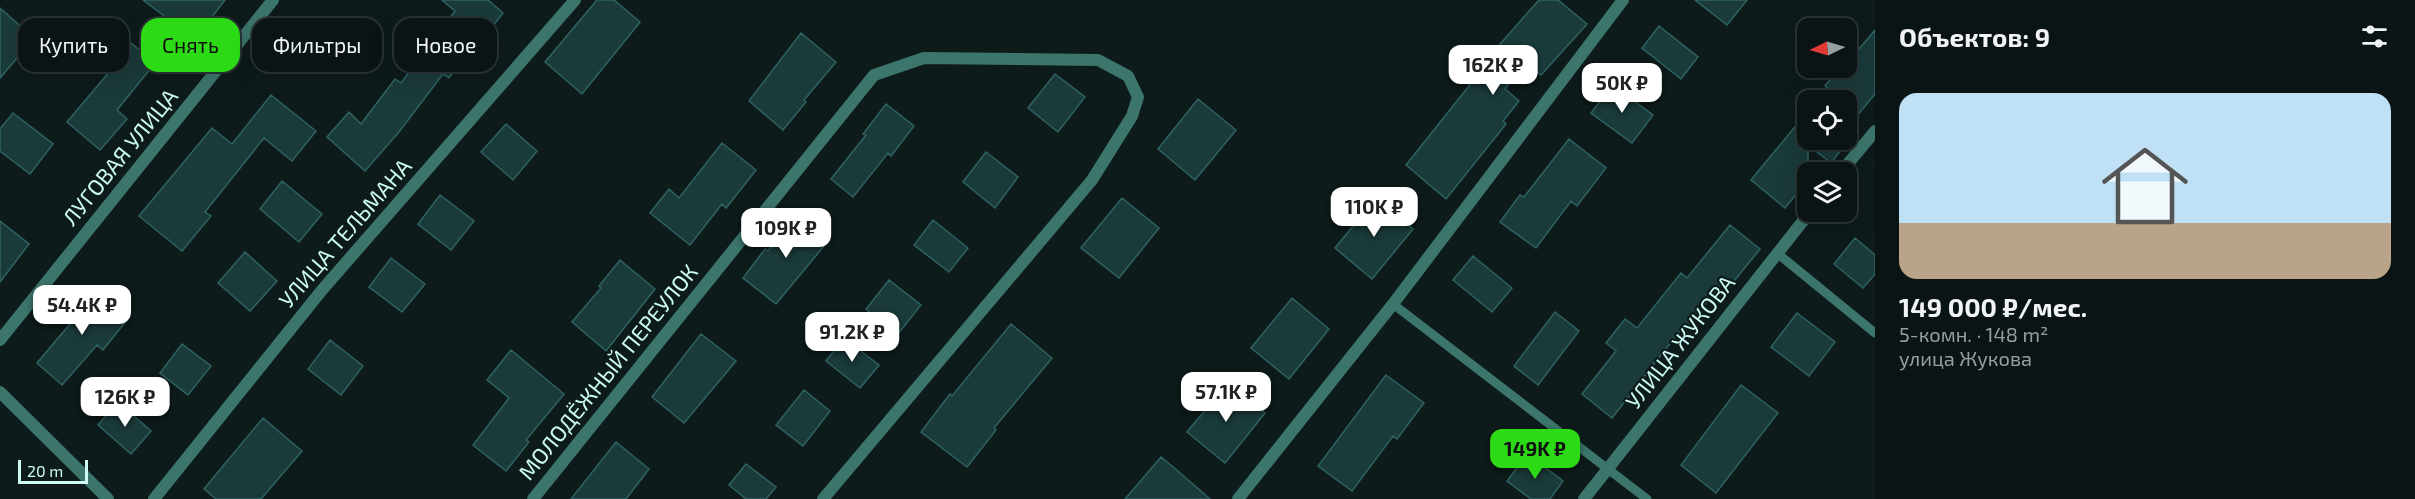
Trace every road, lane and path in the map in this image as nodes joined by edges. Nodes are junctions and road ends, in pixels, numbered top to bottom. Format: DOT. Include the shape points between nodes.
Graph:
graph roads {
  1 [pos="273,0"];
  2 [pos="575,0"];
  3 [pos="1623,0"];
  4 [pos="1875,131"];
  5 [pos="1849,162"];
  6 [pos="1802,222"];
  7 [pos="1777,253"];
  8 [pos="1393,304"];
  9 [pos="1875,333"];
  10 [pos="0,340"];
  11 [pos="0,392"];
  12 [pos="1609,468"];
  13 [pos="108,499"];
  14 [pos="154,499"];
  15 [pos="533,499"];
  16 [pos="823,499"];
  17 [pos="1238,499"];
  18 [pos="1584,499"];
  19 [pos="1647,499"];
  1 -- 10 [label="street, ЛУГОВАЯ УЛИЦА"];
  2 -- 14 [label="street, УЛИЦА ТЕЛЬМАНА" via="322,290"];
  3 -- 8 [label="street"];
  4 -- 5 [label="street"];
  6 -- 7 [label="street, УЛИЦА ЖУКОВА"];
  7 -- 9 [label="lane"];
  7 -- 12 [label="street, УЛИЦА ЖУКОВА"];
  8 -- 12 [label="lane"];
  8 -- 17 [label="street"];
  11 -- 13 [label="street"];
  12 -- 18 [label="street, УЛИЦА ЖУКОВА"];
  12 -- 19 [label="lane"];
  15 -- 16 [label="street, МОЛОДЁЖНЫЙ ПЕРЕУЛОК" via="874,75 924,58 1098,60 1128,76 1138,96 1132,116 1092,180"];
}
